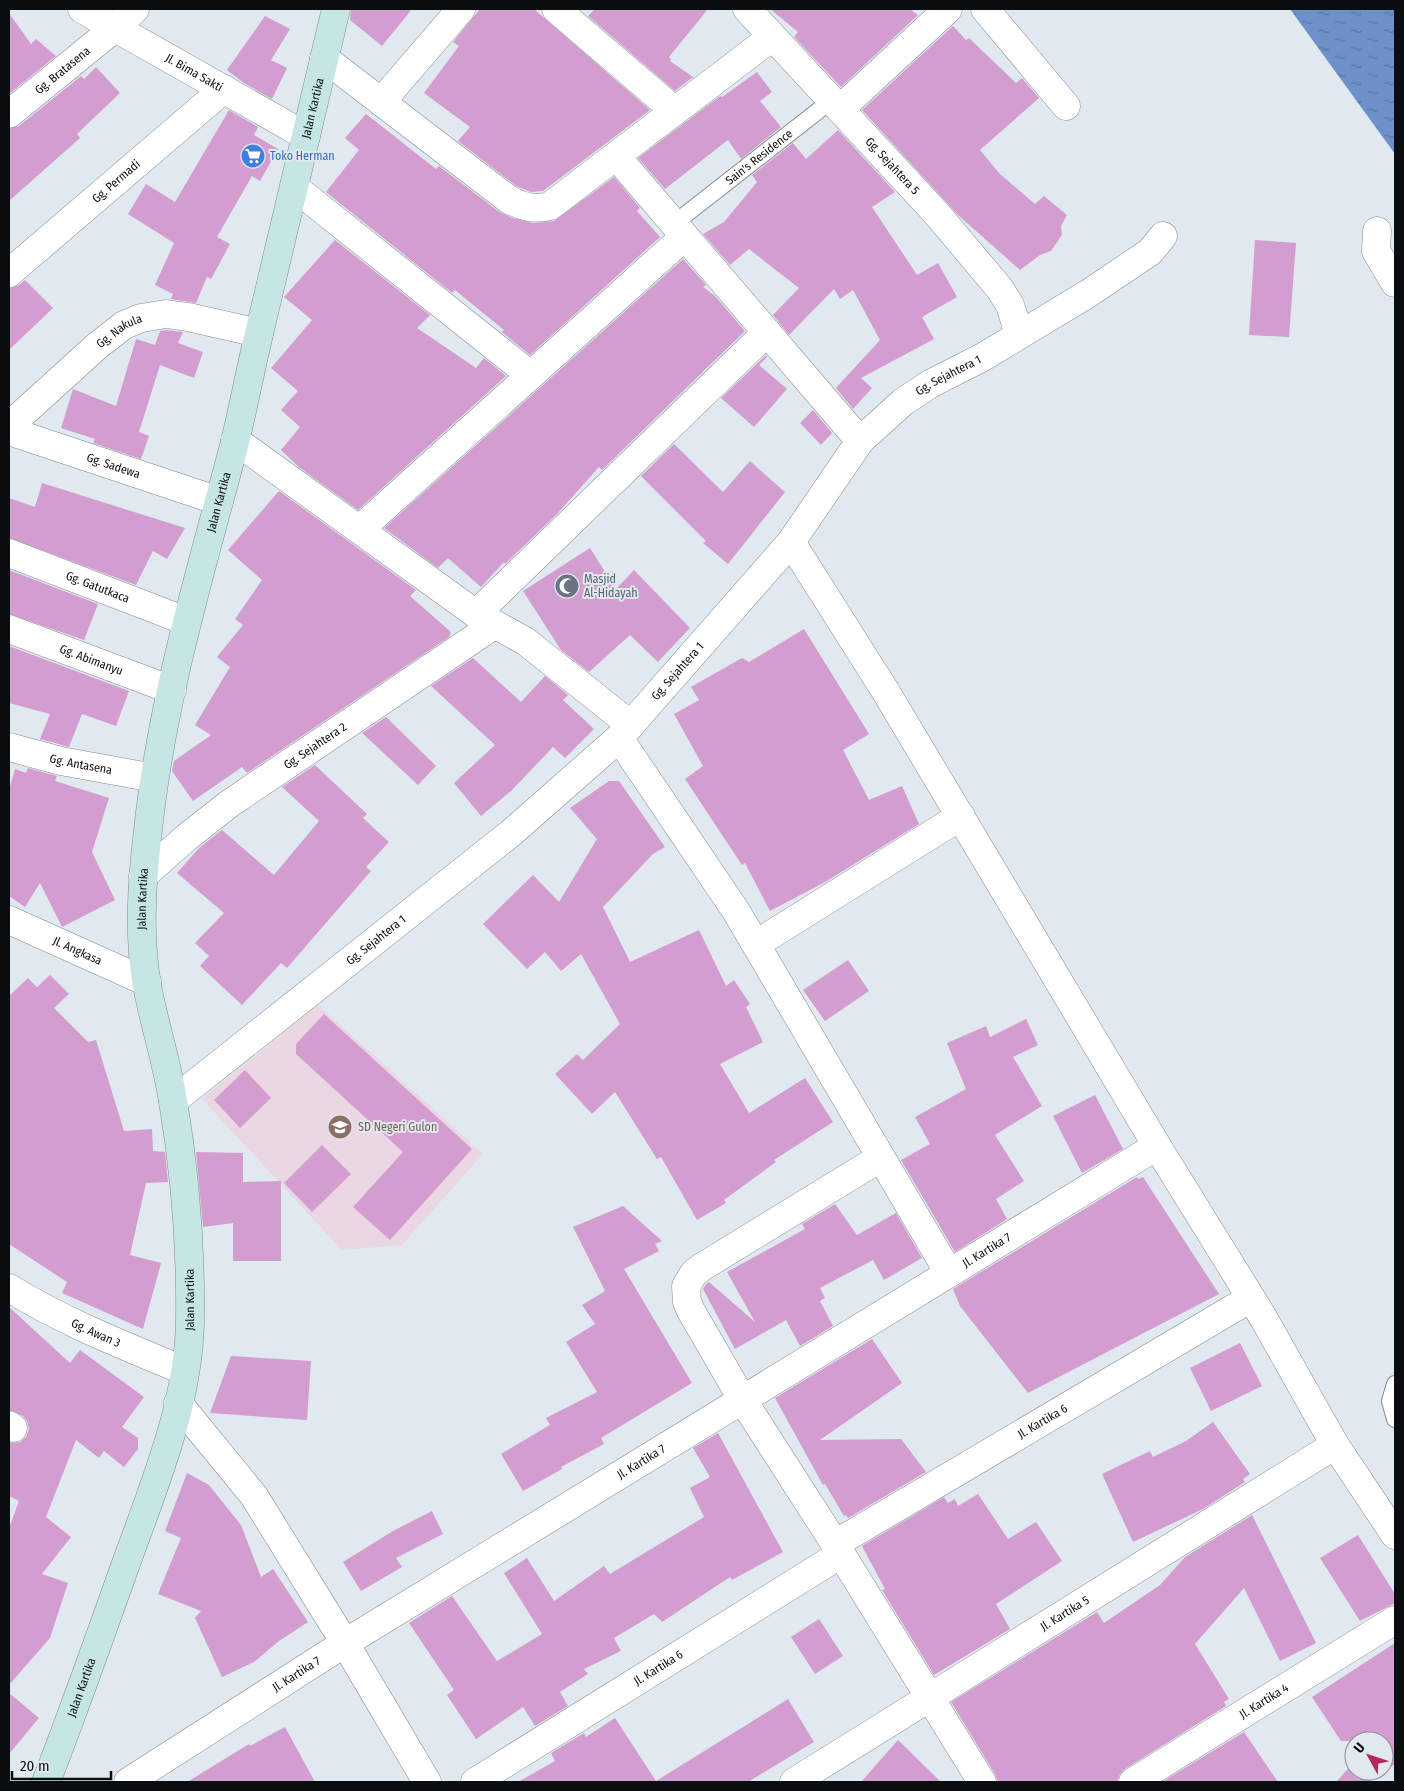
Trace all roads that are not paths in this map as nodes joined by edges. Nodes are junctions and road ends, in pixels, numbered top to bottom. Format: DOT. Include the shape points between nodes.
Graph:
graph roads {
  1 [pos="82,9"];
  2 [pos="336,9"];
  3 [pos="461,9"];
  4 [pos="556,9"];
  5 [pos="747,9"];
  6 [pos="948,9"];
  7 [pos="985,9"];
  8 [pos="126,18"];
  9 [pos="772,37"];
  10 [pos="324,58"];
  11 [pos="224,89"];
  12 [pos="381,102"];
  13 [pos="836,104"];
  14 [pos="1066,106"];
  15 [pos="675,111"];
  16 [pos="9,114"];
  17 [pos="306,136"];
  18 [pos="616,156"];
  19 [pos="294,187"];
  20 [pos="685,226"];
  21 [pos="1377,231"];
  22 [pos="1163,236"];
  23 [pos="9,273"];
  24 [pos="1395,283"];
  25 [pos="259,332"];
  26 [pos="766,332"];
  27 [pos="1019,334"];
  28 [pos="529,374"];
  29 [pos="9,426"];
  30 [pos="9,431"];
  31 [pos="235,440"];
  32 [pos="860,440"];
  33 [pos="219,501"];
  34 [pos="360,529"];
  35 [pos="791,542"];
  36 [pos="9,553"];
  37 [pos="485,619"];
  38 [pos="186,621"];
  39 [pos="9,629"];
  40 [pos="172,690"];
  41 [pos="625,732"];
  42 [pos="9,746"];
  43 [pos="154,778"];
  44 [pos="961,816"];
  45 [pos="143,876"];
  46 [pos="9,920"];
  47 [pos="756,944"];
  48 [pos="147,982"];
  49 [pos="173,1101"];
  50 [pos="1157,1146"];
  51 [pos="880,1158"];
  52 [pos="949,1273"];
  53 [pos="9,1288"];
  54 [pos="1251,1298"];
  55 [pos="185,1371"];
  56 [pos="1395,1384"];
  57 [pos="742,1399"];
  58 [pos="178,1402"];
  59 [pos="1395,1419"];
  60 [pos="1335,1445"];
  61 [pos="1395,1535"];
  62 [pos="838,1549"];
  63 [pos="1395,1620"];
  64 [pos="345,1643"];
  65 [pos="929,1698"];
  66 [pos="46,1782"];
  67 [pos="128,1782"];
  68 [pos="427,1782"];
  69 [pos="475,1782"];
  70 [pos="794,1782"];
  71 [pos="982,1782"];
  72 [pos="1133,1782"];
  1 -- 8 [label="street, Jl. Bima Sakti"];
  2 -- 10 [label="street, Jalan Kartika"];
  3 -- 12 [label="street"];
  4 -- 15 [label="street"];
  5 -- 9 [label="street, Gg. Sejahtera 5"];
  6 -- 13 [label="street"];
  7 -- 14 [label="street"];
  8 -- 11 [label="street, Jl. Bima Sakti"];
  8 -- 16 [label="street, Gg. Bratasena"];
  9 -- 13 [label="street, Gg. Sejahtera 5"];
  9 -- 15 [label="street"];
  10 -- 12 [label="street"];
  10 -- 17 [label="street, Jalan Kartika"];
  11 -- 17 [label="street, Jl. Bima Sakti"];
  11 -- 23 [label="street, Gg. Permadi"];
  12 -- 18 [label="street" via="492,188 522,206 539,209 550,206"];
  13 -- 20 [label="lane, Sain's Residence"];
  13 -- 27 [label="street, Gg. Sejahtera 5" via="1000,289 1013,313"];
  15 -- 18 [label="street"];
  17 -- 19 [label="street, Jalan Kartika"];
  18 -- 20 [label="street"];
  19 -- 25 [label="street, Jalan Kartika"];
  19 -- 28 [label="street"];
  20 -- 26 [label="street"];
  20 -- 28 [label="street"];
  21 -- 24 [label="street" via="1376,251"];
  22 -- 27 [label="street, Gg. Sejahtera 1" via="1150,252 1127,269"];
  25 -- 29 [label="street, Gg. Nakula" via="166,314 124,324"];
  25 -- 31 [label="street, Jalan Kartika"];
  26 -- 32 [label="street"];
  26 -- 37 [label="street, Gg. Sejahtera 2"];
  27 -- 32 [label="street, Gg. Sejahtera 1" via="903,402"];
  28 -- 34 [label="street"];
  30 -- 33 [label="street, Gg. Sadewa"];
  31 -- 33 [label="street, Jalan Kartika"];
  31 -- 34 [label="street"];
  32 -- 35 [label="street, Gg. Sejahtera 1"];
  33 -- 38 [label="street, Jalan Kartika"];
  34 -- 37 [label="street"];
  35 -- 41 [label="street, Gg. Sejahtera 1"];
  35 -- 44 [label="street"];
  36 -- 38 [label="street, Gg. Gatutkaca"];
  37 -- 41 [label="street" via="525,641"];
  37 -- 45 [label="street, Gg. Sejahtera 2" via="228,804"];
  38 -- 40 [label="street, Jalan Kartika"];
  39 -- 40 [label="street, Gg. Abimanyu"];
  40 -- 43 [label="street, Jalan Kartika"];
  41 -- 47 [label="street"];
  41 -- 49 [label="street, Gg. Sejahtera 1" via="511,833"];
  42 -- 43 [label="street, Gg. Antasena" via="60,761"];
  43 -- 45 [label="street, Jalan Kartika"];
  44 -- 47 [label="street"];
  44 -- 50 [label="street"];
  45 -- 48 [label="street, Jalan Kartika"];
  46 -- 48 [label="street, Jl. Angkasa"];
  47 -- 51 [label="street"];
  48 -- 49 [label="street, Jalan Kartika"];
  49 -- 55 [label="street, Jalan Kartika" via="189,1264 190,1322"];
  50 -- 52 [label="street, Jl. Kartika 7"];
  50 -- 54 [label="street"];
  51 -- 52 [label="street"];
  51 -- 57 [label="street" via="702,1267 689,1280 686,1294 691,1311"];
  52 -- 57 [label="street, Jl. Kartika 7"];
  53 -- 55 [label="street, Gg. Awan 3" via="90,1330"];
  54 -- 60 [label="street"];
  54 -- 62 [label="street, Jl. Kartika 6"];
  55 -- 58 [label="street, Jalan Kartika"];
  56 -- 59 [label="lane" via="1390,1401"];
  57 -- 62 [label="street"];
  57 -- 64 [label="street, Jl. Kartika 7"];
  58 -- 64 [label="street" via="254,1496"];
  58 -- 66 [label="street, Jalan Kartika" via="92,1663"];
  60 -- 61 [label="street"];
  60 -- 65 [label="street, Jl. Kartika 5"];
  62 -- 65 [label="street"];
  62 -- 69 [label="street, Jl. Kartika 6"];
  63 -- 72 [label="street, Jl. Kartika 4"];
  64 -- 67 [label="street, Jl. Kartika 7"];
  64 -- 68 [label="street"];
  65 -- 70 [label="street, Jl. Kartika 5"];
  65 -- 71 [label="street"];
}
